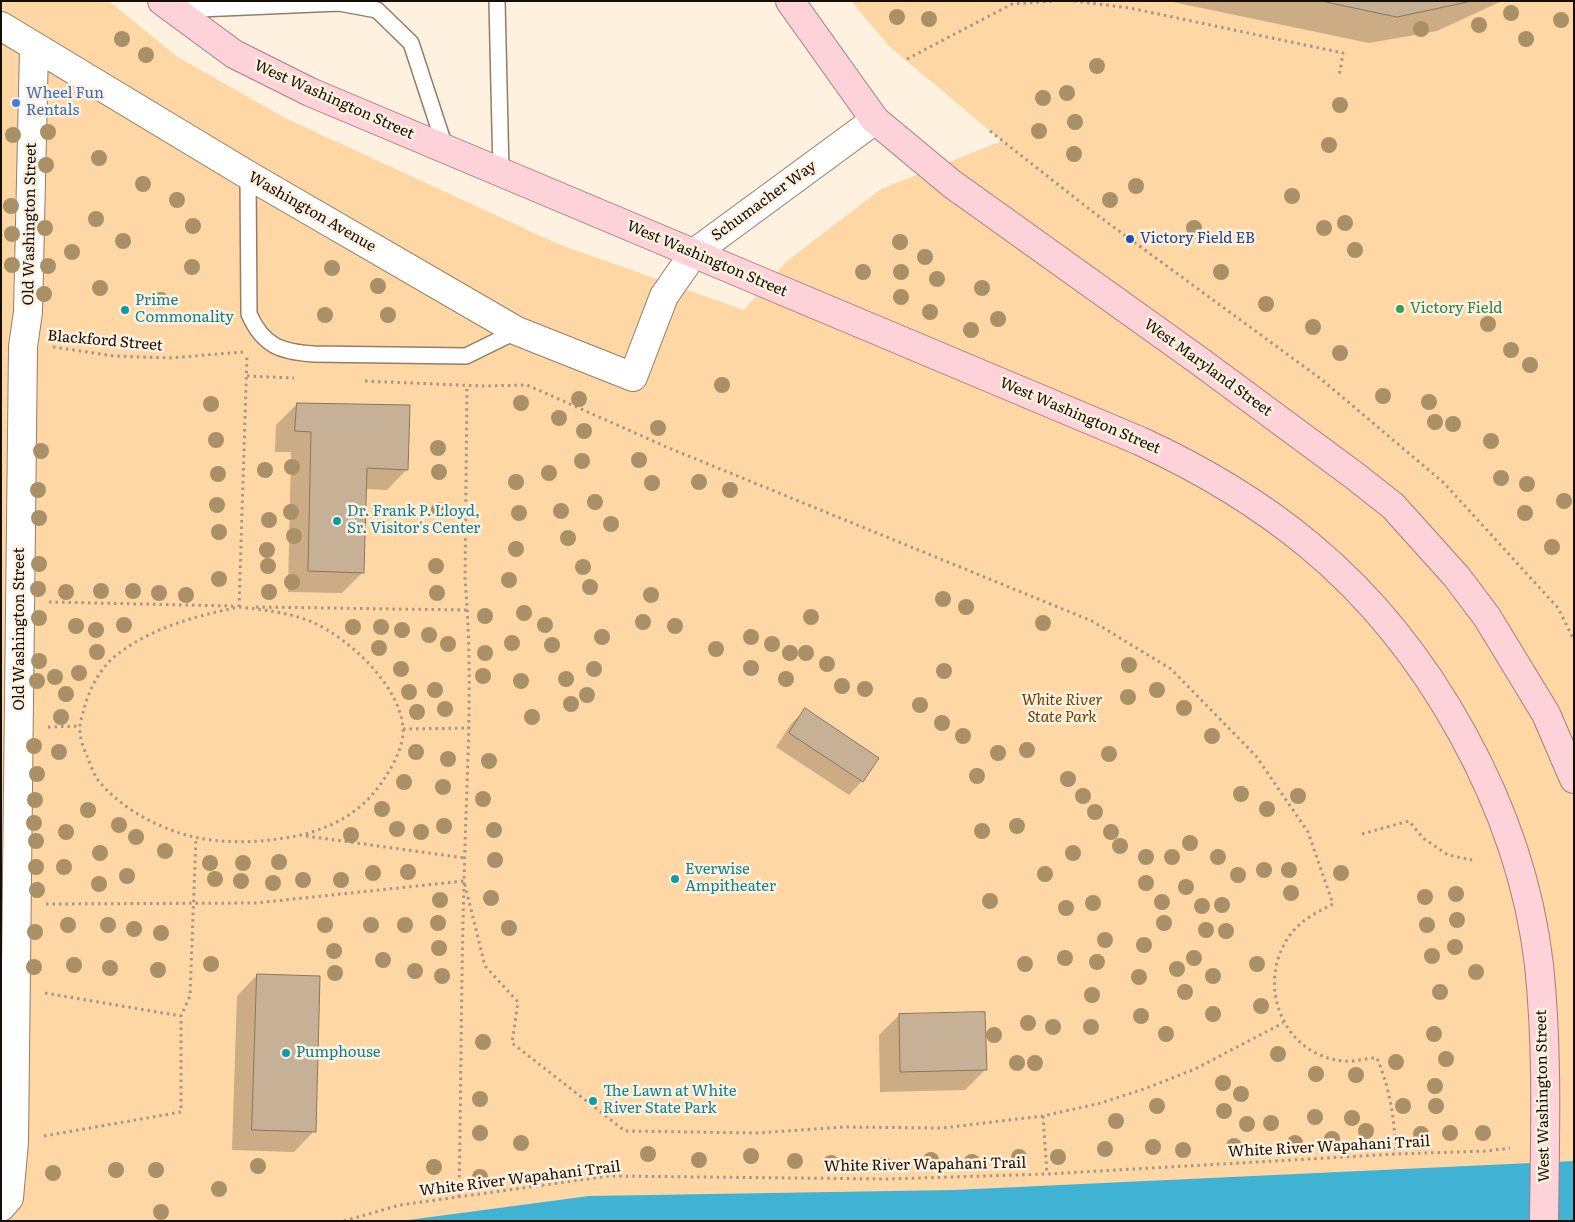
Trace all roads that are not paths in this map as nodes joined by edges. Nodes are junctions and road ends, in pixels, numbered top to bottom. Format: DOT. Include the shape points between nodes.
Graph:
graph roads {
  1 [pos="498,1"];
  2 [pos="790,1"];
  3 [pos="167,6"];
  4 [pos="1,26"];
  5 [pos="34,48"];
  6 [pos="874,120"];
  7 [pos="446,150"];
  8 [pos="501,174"];
  9 [pos="248,175"];
  10 [pos="694,253"];
  11 [pos="517,332"];
  12 [pos="633,377"];
  13 [pos="1574,779"];
  14 [pos="1,1208"];
  15 [pos="1544,1221"];
  1 -- 8 [label="lane"];
  2 -- 6 [label="main road, West Maryland Street"];
  3 -- 7 [label="main road, West Washington Street" via="234,54 276,77"];
  3 -- 7 [label="lane" via="339,3 377,10 411,42"];
  4 -- 5 [label="street, Washington Avenue"];
  5 -- 9 [label="street, Washington Avenue"];
  5 -- 14 [label="street, Old Washington Street" via="28,312 23,347 14,1142 11,1190"];
  6 -- 10 [label="street, Schumacher Way"];
  6 -- 13 [label="main road, West Maryland Street" via="952,184 1198,360 1393,506 1456,576 1487,617 1546,714"];
  7 -- 8 [label="main road, West Washington Street"];
  8 -- 10 [label="main road, West Washington Street"];
  9 -- 11 [label="street, Washington Avenue"];
  9 -- 11 [label="lane" via="249,314 256,331 264,339 290,352 466,356"];
  10 -- 12 [label="street, Schumacher Way" via="664,296"];
  10 -- 15 [label="main road, West Washington Street" via="1192,465 1272,515 1356,588 1415,660 1478,763 1503,823 1524,889 1538,963 1545,1043"];
  11 -- 12 [label="street, Washington Avenue"];
}
